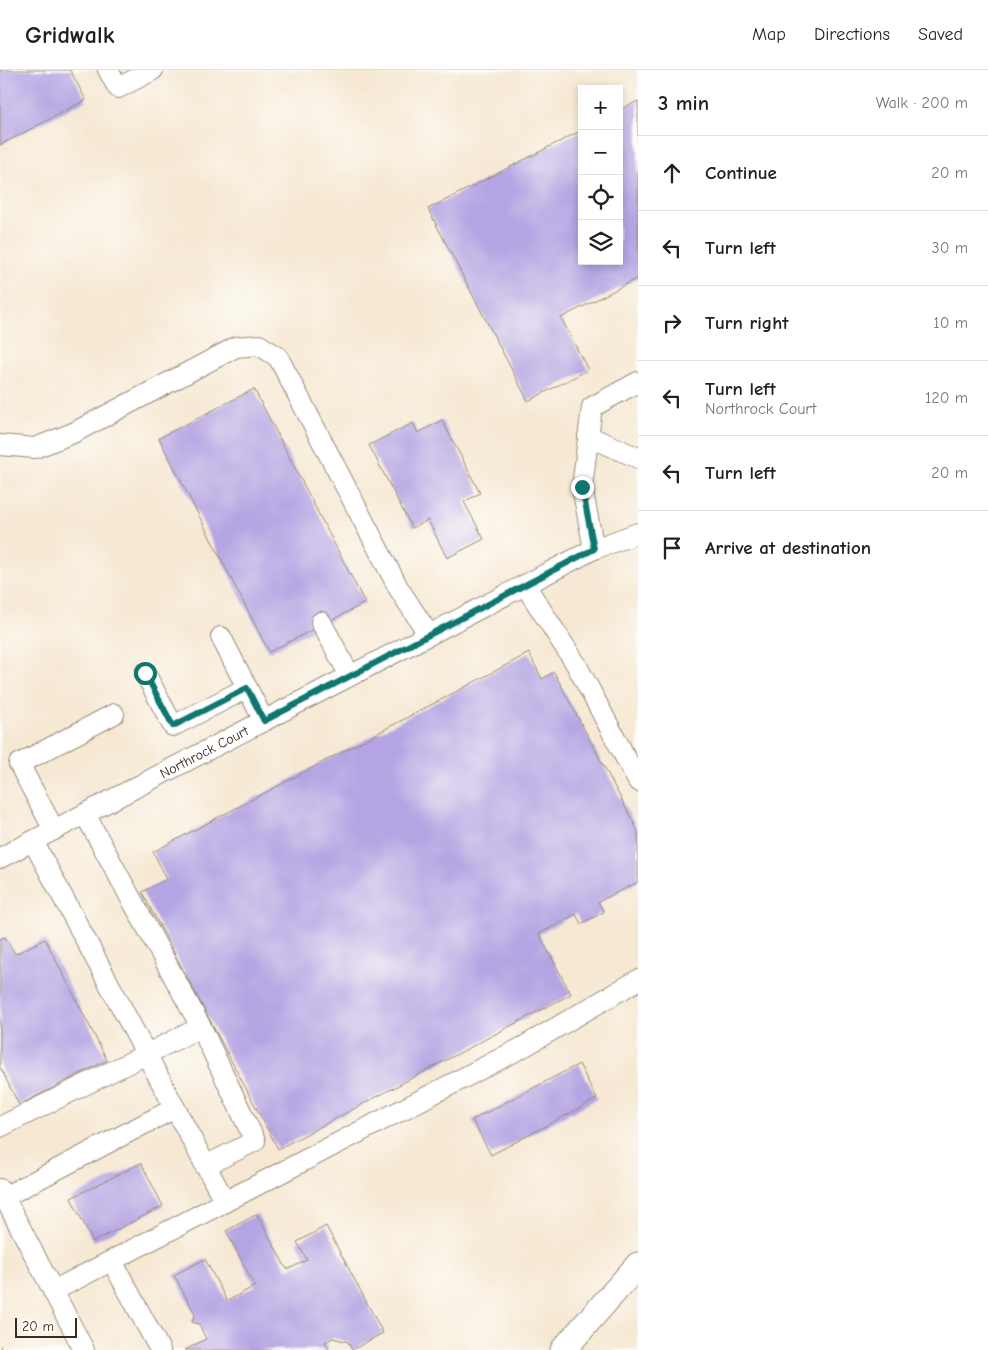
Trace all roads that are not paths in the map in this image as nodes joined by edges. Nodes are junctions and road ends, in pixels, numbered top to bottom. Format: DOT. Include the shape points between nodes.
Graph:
graph roads {
  1 [pos="108,70"];
  2 [pos="152,70"];
  3 [pos="638,382"];
  4 [pos="588,436"];
  5 [pos="0,445"];
  6 [pos="636,455"];
  7 [pos="638,533"];
  8 [pos="594,549"];
  9 [pos="525,585"];
  10 [pos="321,622"];
  11 [pos="429,635"];
  12 [pos="221,637"];
  13 [pos="145,673"];
  14 [pos="350,676"];
  15 [pos="247,688"];
  16 [pos="114,714"];
  17 [pos="264,721"];
  18 [pos="638,781"];
  19 [pos="85,814"];
  20 [pos="54,830"];
  21 [pos="33,841"];
  22 [pos="0,858"];
  23 [pos="638,980"];
  24 [pos="201,1027"];
  25 [pos="146,1054"];
  26 [pos="175,1108"];
  27 [pos="0,1127"];
  28 [pos="205,1166"];
  29 [pos="2,1193"];
  30 [pos="225,1202"];
  31 [pos="112,1261"];
  32 [pos="638,1265"];
  33 [pos="53,1292"];
  34 [pos="84,1350"];
  35 [pos="160,1350"];
  36 [pos="563,1350"];
  1 -- 2 [label="street" via="118,88"];
  3 -- 4 [label="street" via="592,407"];
  4 -- 6 [label="street"];
  4 -- 8 [label="street" via="582,487"];
  5 -- 11 [label="street" via="36,448 73,433 236,347 259,345 278,357 399,589"];
  7 -- 8 [label="street, Northrock Court"];
  8 -- 9 [label="street, Northrock Court"];
  9 -- 11 [label="street, Northrock Court"];
  9 -- 18 [label="street" via="576,664"];
  10 -- 14 [label="street"];
  11 -- 14 [label="street, Northrock Court"];
  12 -- 15 [label="street"];
  13 -- 15 [label="street" via="173,726"];
  14 -- 17 [label="street, Northrock Court"];
  15 -- 17 [label="street"];
  16 -- 20 [label="street" via="19,764"];
  17 -- 19 [label="street, Northrock Court"];
  19 -- 20 [label="street, Northrock Court"];
  19 -- 24 [label="street"];
  20 -- 21 [label="street, Northrock Court"];
  21 -- 22 [label="street, Northrock Court"];
  21 -- 25 [label="street"];
  23 -- 30 [label="street" via="523,1047"];
  24 -- 25 [label="street"];
  24 -- 28 [label="street" via="255,1141"];
  25 -- 26 [label="street"];
  25 -- 27 [label="street"];
  26 -- 28 [label="street"];
  26 -- 29 [label="street"];
  28 -- 30 [label="street"];
  29 -- 33 [label="street"];
  30 -- 31 [label="street"];
  31 -- 33 [label="street"];
  31 -- 35 [label="street"];
  32 -- 36 [label="main road"];
  33 -- 34 [label="street"];
}
